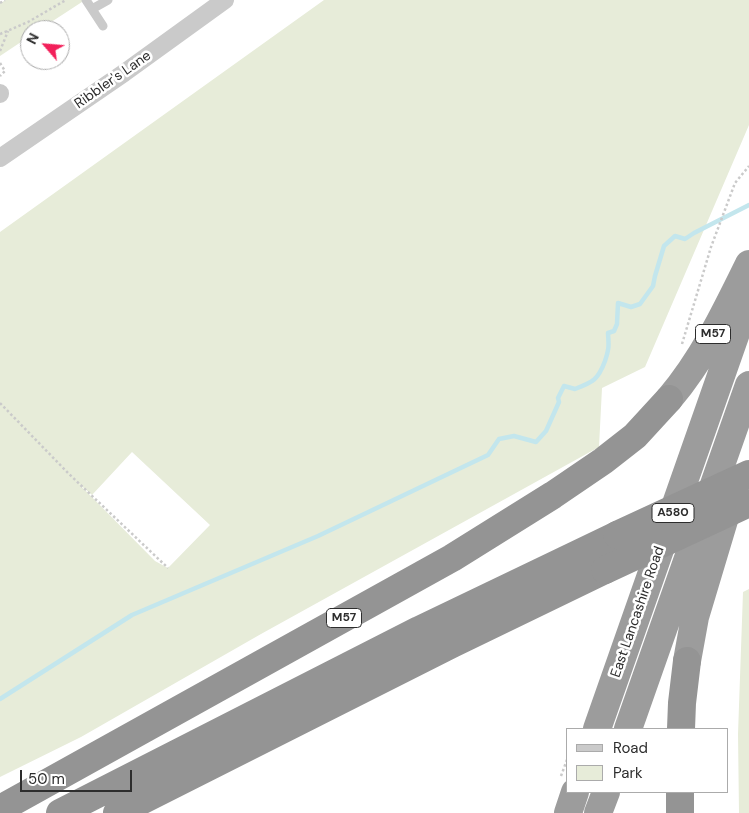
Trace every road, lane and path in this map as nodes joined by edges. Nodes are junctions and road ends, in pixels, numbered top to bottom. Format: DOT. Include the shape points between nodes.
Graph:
graph roads {
  1 [pos="5,0"];
  2 [pos="66,0"];
  3 [pos="86,0"];
  4 [pos="108,0"];
  5 [pos="219,2"];
  6 [pos="0,3"];
  7 [pos="92,9"];
  8 [pos="103,26"];
  9 [pos="9,31"];
  10 [pos="0,34"];
  11 [pos="0,51"];
  12 [pos="0,63"];
  13 [pos="0,76"];
  14 [pos="0,158"];
  15 [pos="749,166"];
  16 [pos="749,264"];
  17 [pos="749,296"];
  18 [pos="681,345"];
  19 [pos="749,385"];
  20 [pos="0,403"];
  21 [pos="749,436"];
  22 [pos="749,466"];
  23 [pos="749,474"];
  24 [pos="697,498"];
  25 [pos="749,503"];
  26 [pos="749,518"];
  27 [pos="168,568"];
  28 [pos="605,570"];
  29 [pos="597,728"];
  30 [pos="628,728"];
  31 [pos="681,728"];
  32 [pos="575,793"];
  33 [pos="606,793"];
  34 [pos="680,793"];
  35 [pos="0,809"];
  36 [pos="60,813"];
  37 [pos="117,813"];
  38 [pos="568,813"];
  39 [pos="598,813"];
  40 [pos="680,813"];
  1 -- 6 [label="path"];
  2 -- 9 [label="path"];
  3 -- 7 [label="lane"];
  4 -- 7 [label="lane"];
  5 -- 14 [label="street, Ribbler's Lane" via="124,73"];
  7 -- 8 [label="lane"];
  9 -- 10 [label="path"];
  9 -- 11 [label="path"];
  12 -- 13 [label="path" via="5,72"];
  15 -- 18 [label="path" via="735,183 711,247"];
  16 -- 35 [label="highway, M57" via="688,375 635,436 603,461 452,558"];
  17 -- 29 [label="highway, East Lancashire Road / A580"];
  19 -- 30 [label="highway, East Lancashire Road / A580"];
  20 -- 27 [label="path" via="68,474"];
  21 -- 31 [label="highway" via="695,616 684,679"];
  22 -- 24 [label="highway, bridge"];
  23 -- 24 [label="highway, bridge"];
  24 -- 36 [label="highway, bridge" via="411,635"];
  25 -- 28 [label="highway, bridge"];
  26 -- 28 [label="highway, bridge"];
  28 -- 37 [label="highway"];
  32 -- 38 [label="highway"];
  33 -- 39 [label="highway"];
  34 -- 40 [label="highway"];
}
